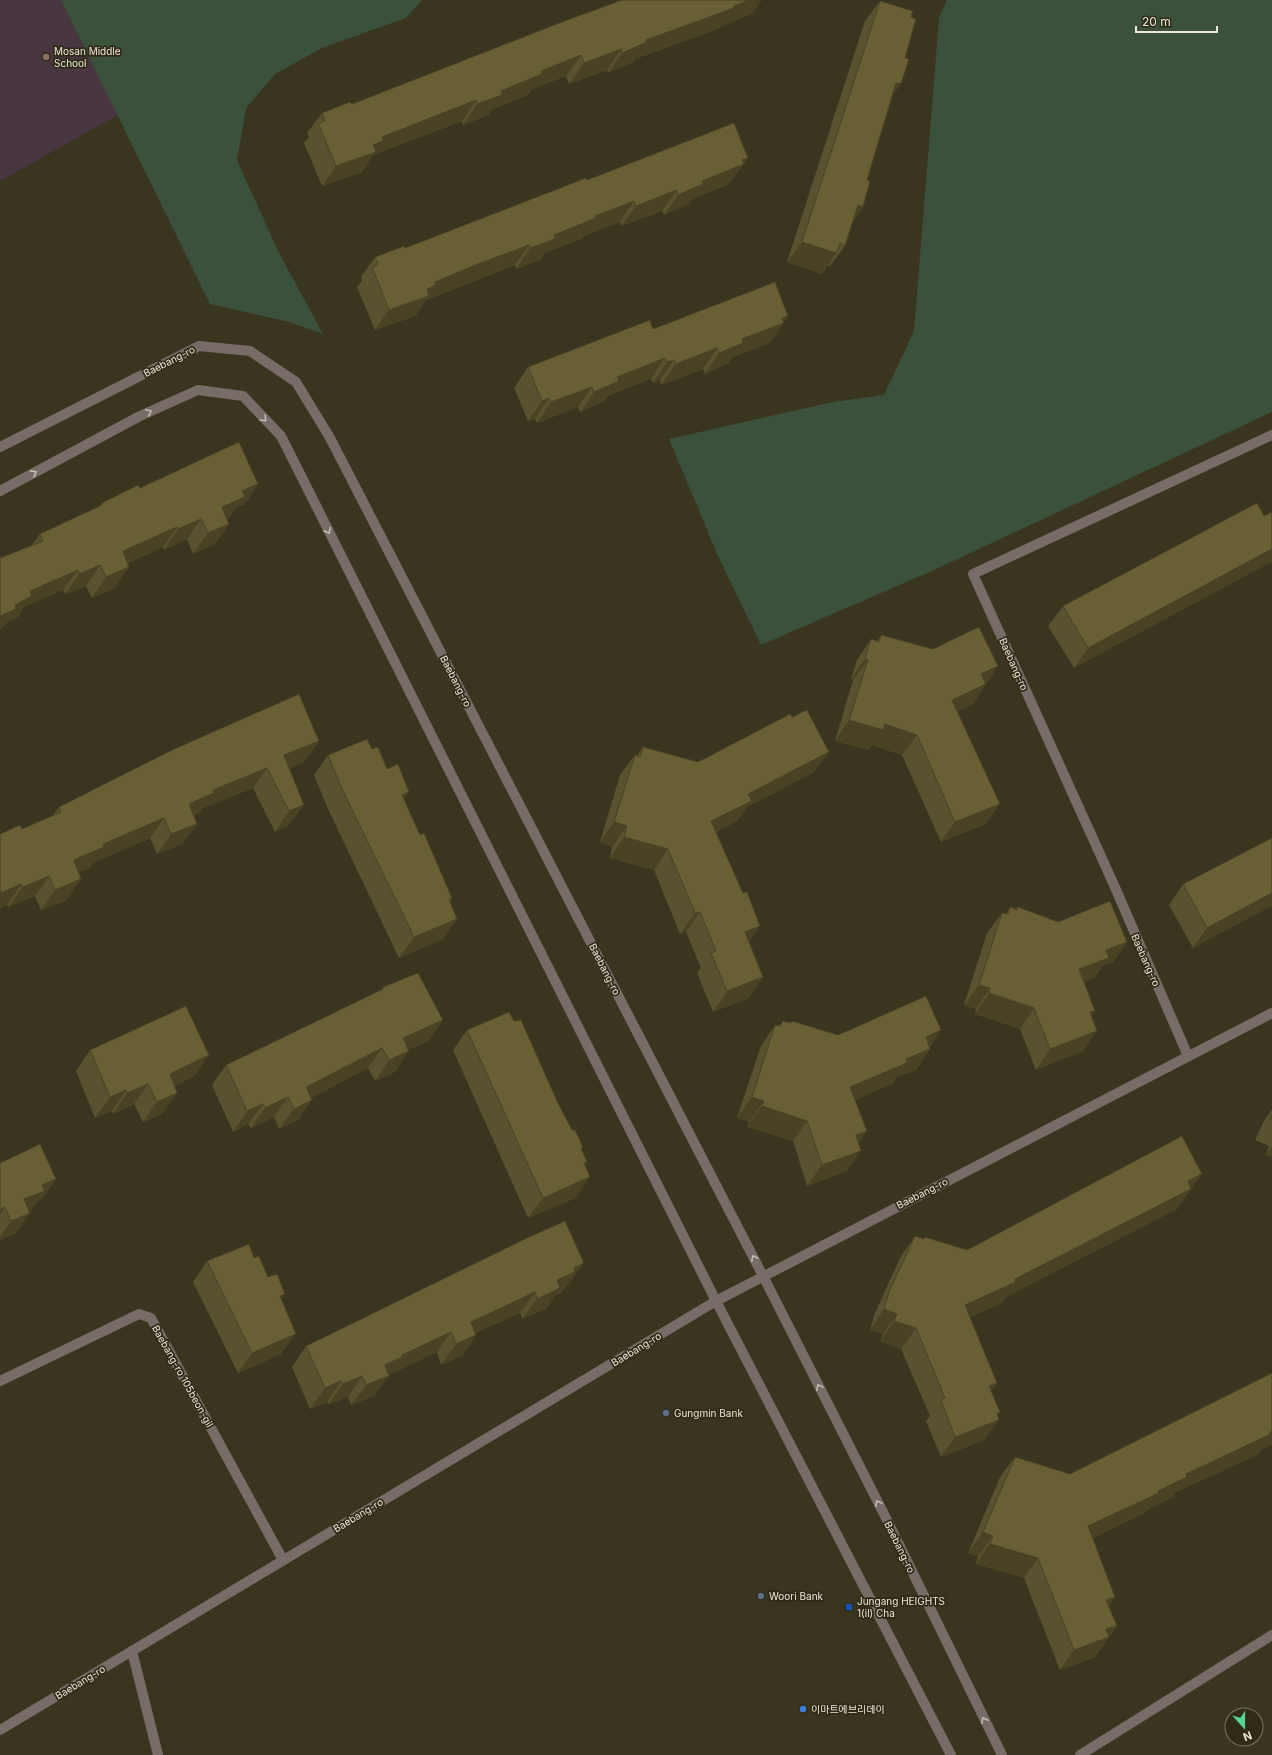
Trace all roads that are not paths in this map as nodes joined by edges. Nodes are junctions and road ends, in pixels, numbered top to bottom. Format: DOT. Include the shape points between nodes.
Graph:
graph roads {
  1 [pos="1272,435"];
  2 [pos="0,447"];
  3 [pos="0,491"];
  4 [pos="1272,1013"];
  5 [pos="1188,1056"];
  6 [pos="764,1276"];
  7 [pos="716,1301"];
  8 [pos="0,1381"];
  9 [pos="283,1560"];
  10 [pos="1272,1635"];
  11 [pos="132,1651"];
  12 [pos="0,1730"];
  13 [pos="158,1755"];
  14 [pos="951,1755"];
  15 [pos="1002,1755"];
  16 [pos="1080,1755"];
  1 -- 5 [label="street, Baebang-ro" via="973,574 1114,885"];
  6 -- 2 [label="street, Baebang-ro, one-way" via="329,436 296,382 250,350 199,346"];
  3 -- 7 [label="street, one-way" via="140,416 198,390 243,396 281,436"];
  4 -- 5 [label="street, Baebang-ro"];
  5 -- 6 [label="street, Baebang-ro"];
  6 -- 7 [label="street, Baebang-ro"];
  15 -- 6 [label="street, Baebang-ro, one-way"];
  7 -- 9 [label="street, Baebang-ro"];
  7 -- 14 [label="street"];
  8 -- 9 [label="street, Baebang-ro 105beon-gil" via="139,1314 151,1318"];
  9 -- 11 [label="street, Baebang-ro"];
  10 -- 16 [label="street"];
  11 -- 12 [label="street, Baebang-ro"];
  11 -- 13 [label="street"];
}
